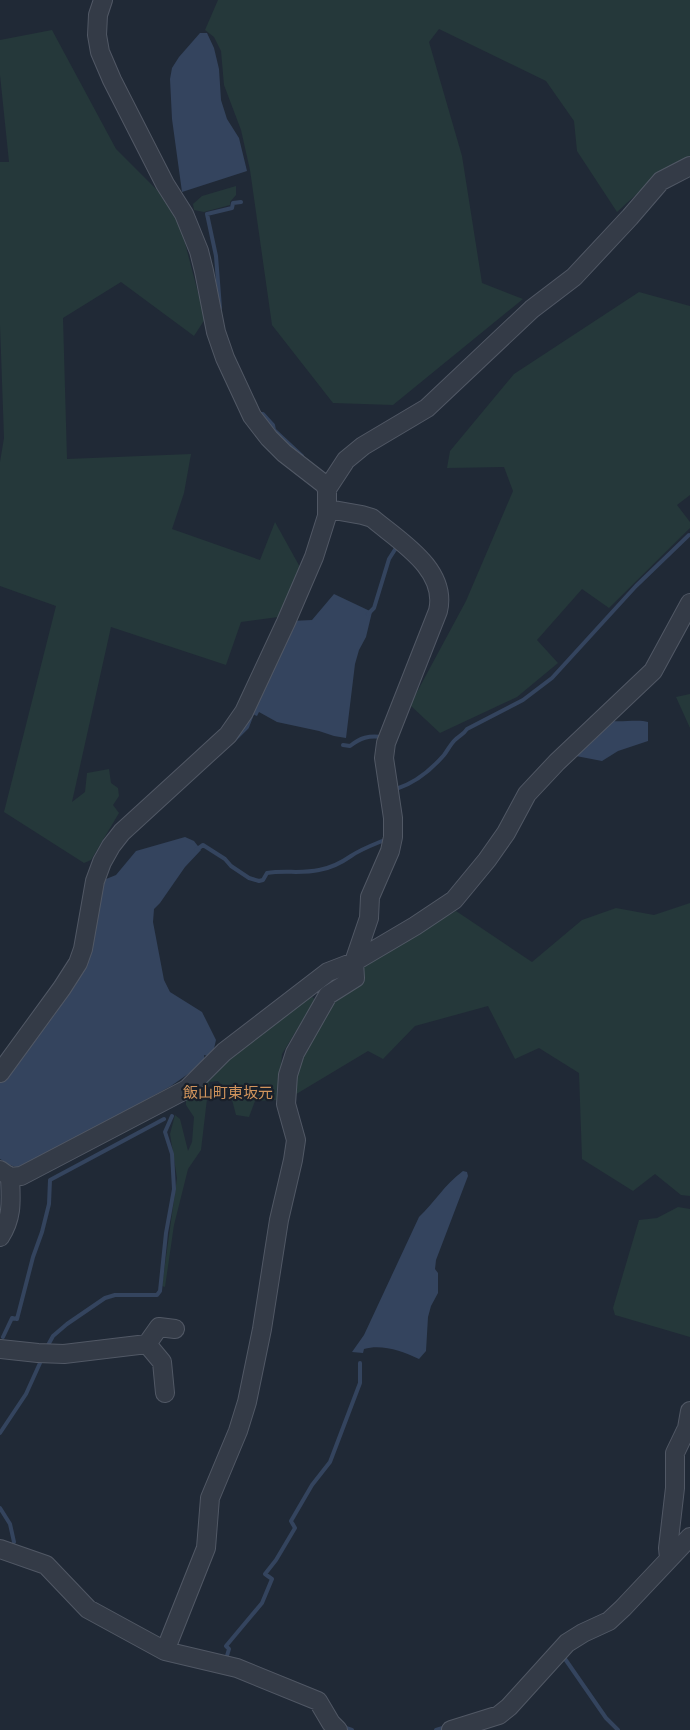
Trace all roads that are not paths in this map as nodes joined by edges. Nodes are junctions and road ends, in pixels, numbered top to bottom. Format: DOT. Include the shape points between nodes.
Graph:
graph roads {
  1 [pos="103,0"];
  2 [pos="690,166"];
  3 [pos="327,488"];
  4 [pos="328,510"];
  5 [pos="690,603"];
  6 [pos="354,962"];
  7 [pos="0,1073"];
  8 [pos="5,1174"];
  9 [pos="0,1237"];
  10 [pos="175,1329"];
  11 [pos="147,1344"];
  12 [pos="0,1349"];
  13 [pos="165,1393"];
  14 [pos="690,1410"];
  15 [pos="690,1537"];
  16 [pos="0,1549"];
  17 [pos="669,1558"];
  18 [pos="165,1651"];
  19 [pos="338,1730"];
  20 [pos="451,1730"];
  1 -- 3 [label="street" via="97,25 100,52 165,184 184,214 200,258 216,332 228,365 252,416 269,438"];
  2 -- 3 [label="street" via="661,181 574,277 532,309 427,408 363,446 346,460"];
  3 -- 4 [label="street"];
  4 -- 6 [label="street" via="372,518 425,563 441,601 386,743 384,758 393,818 390,851 370,897 369,918"];
  4 -- 7 [label="street" via="314,557 244,712 228,736 122,832 111,846 95,881 78,963"];
  5 -- 6 [label="street" via="653,671 527,794 488,860 454,900"];
  6 -- 8 [label="street" via="320,978 224,1052 187,1089 21,1176"];
  6 -- 18 [label="street" via="355,978 328,995 295,1052 288,1075 286,1104 296,1140 247,1402 210,1498 206,1548"];
  8 -- 9 [label="street" via="11,1206 7,1226"];
  10 -- 11 [label="street" via="159,1327"];
  11 -- 12 [label="street" via="64,1354"];
  11 -- 13 [label="street" via="162,1362"];
  14 -- 17 [label="street" via="687,1428 675,1453"];
  15 -- 17 [label="street"];
  16 -- 18 [label="street" via="46,1565 88,1609"];
  17 -- 20 [label="street" via="624,1608 609,1621 567,1644 499,1715"];
  18 -- 19 [label="street" via="237,1668 318,1700"];
}
